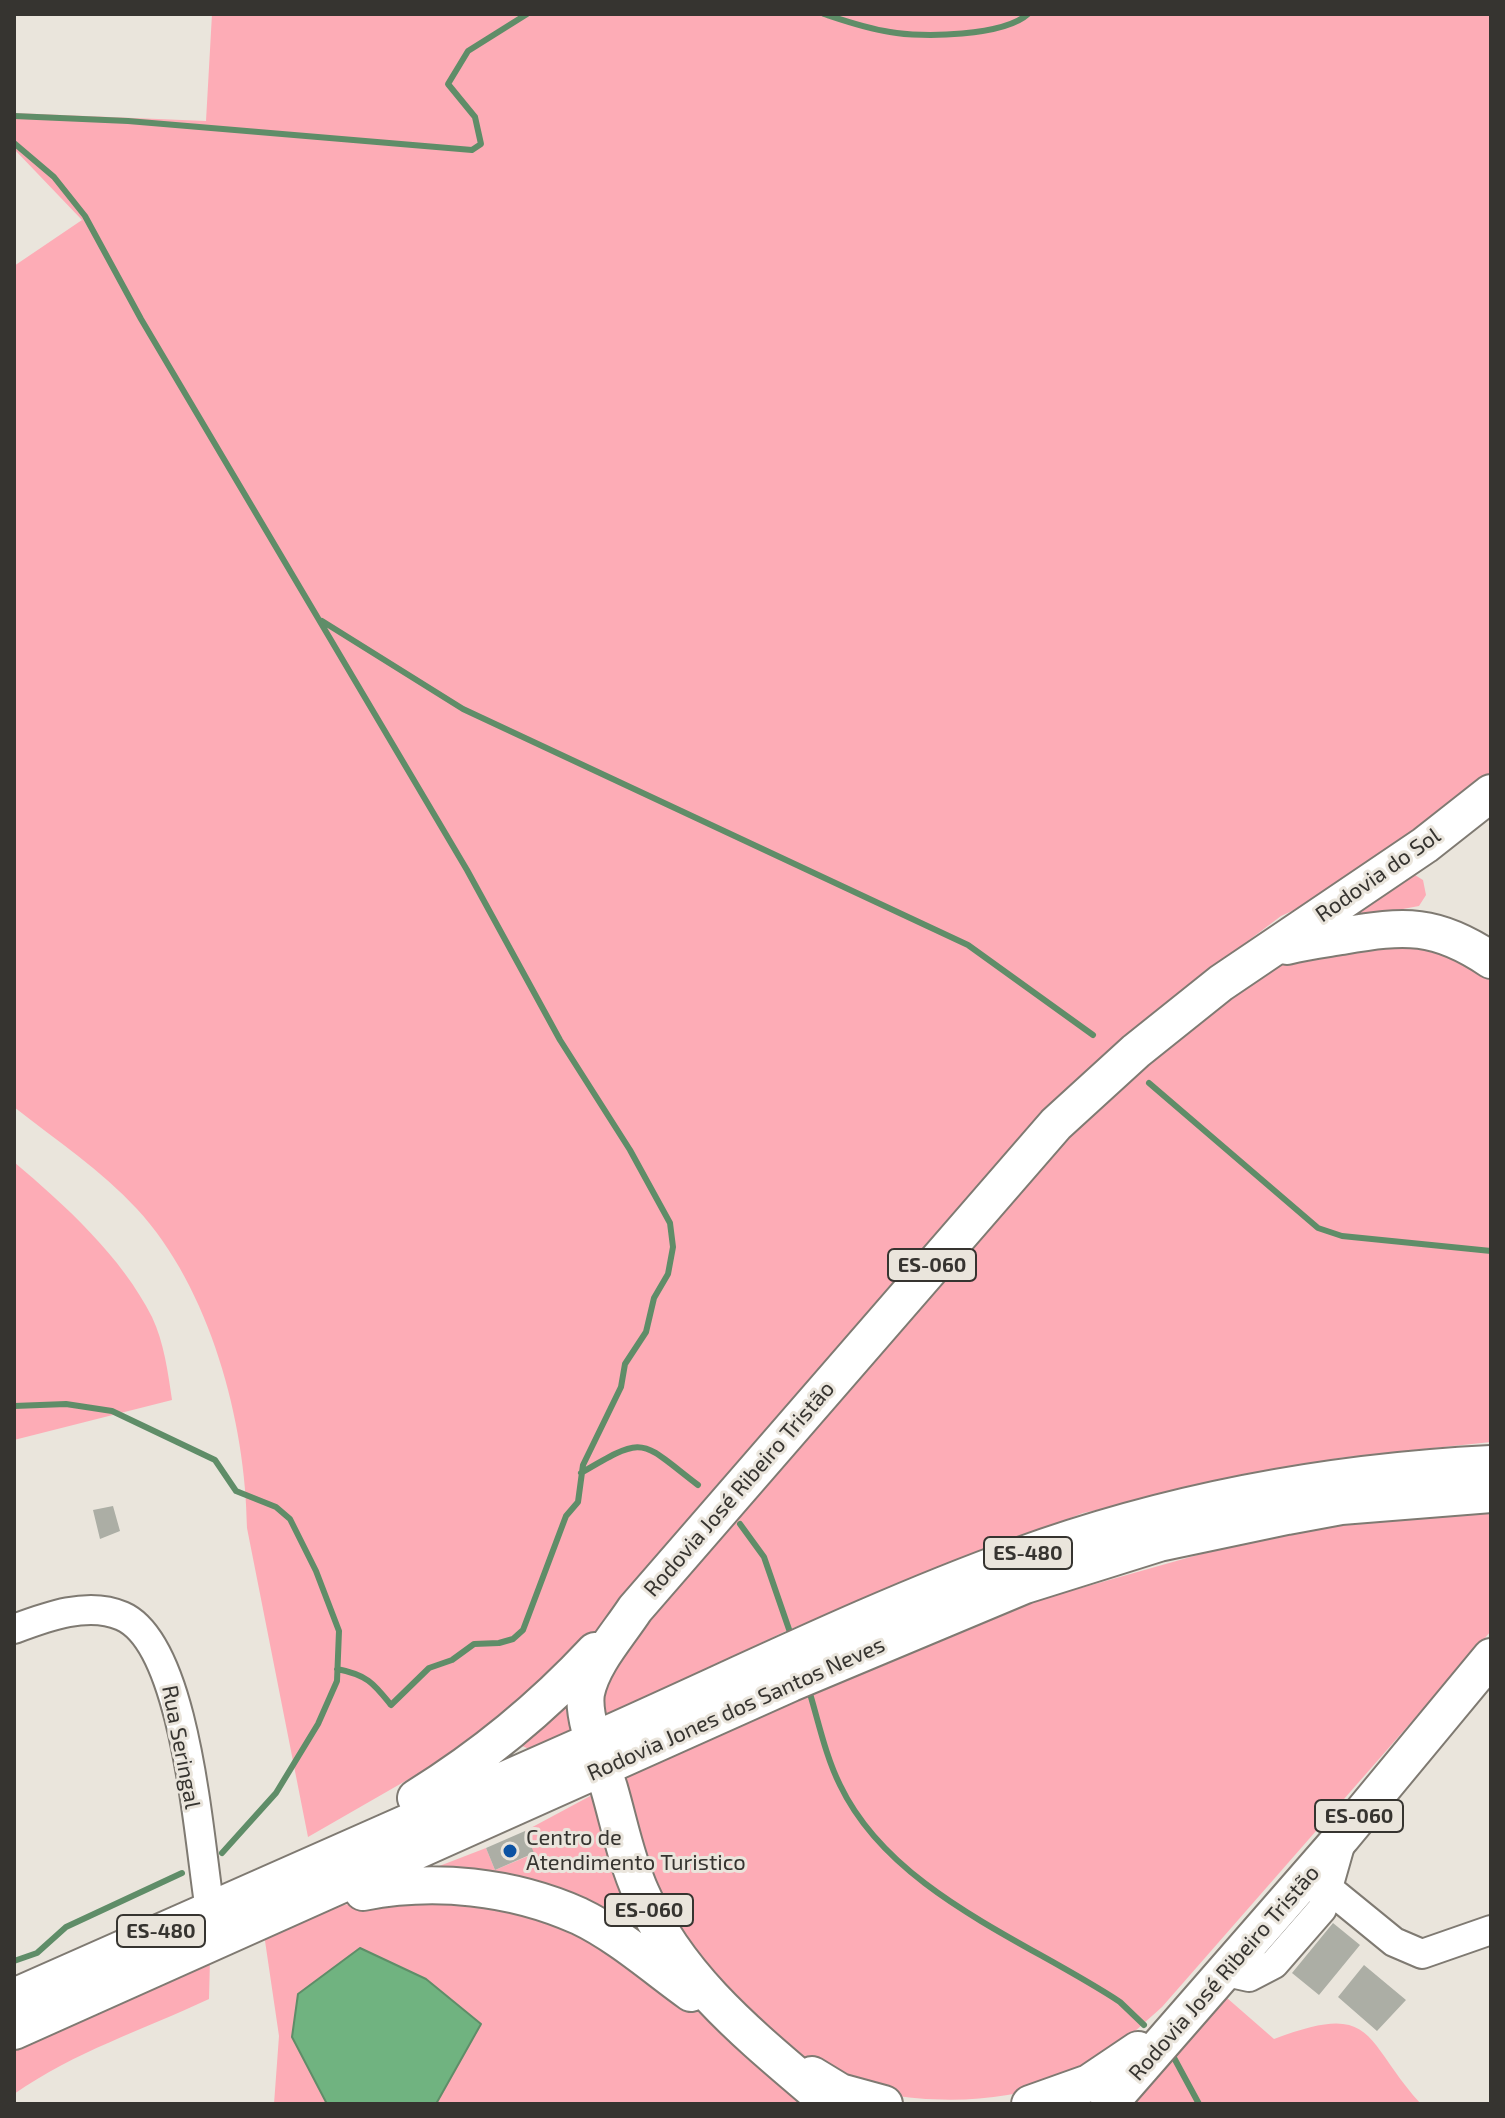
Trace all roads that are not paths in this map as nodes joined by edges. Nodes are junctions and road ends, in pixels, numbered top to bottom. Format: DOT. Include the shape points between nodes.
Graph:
graph roads {
  1 [pos="1491,793"];
  2 [pos="1263,954"];
  3 [pos="1491,960"];
  4 [pos="1491,1464"];
  5 [pos="1491,1494"];
  6 [pos="635,1609"];
  7 [pos="14,1629"];
  8 [pos="1491,1657"];
  9 [pos="598,1754"];
  10 [pos="1342,1837"];
  11 [pos="307,1864"];
  12 [pos="1329,1889"];
  13 [pos="307,1902"];
  14 [pos="210,1910"];
  15 [pos="1491,1930"];
  16 [pos="1222,1971"];
  17 [pos="14,1997"];
  18 [pos="14,2031"];
  19 [pos="750,2036"];
  20 [pos="830,2104"];
  21 [pos="884,2104"];
  22 [pos="1030,2104"];
  23 [pos="1109,2104"];
  1 -- 2 [label="main road, Rodovia do Sol / ES-060" via="1425,845"];
  2 -- 3 [label="main road" via="1308,940 1414,926 1445,933"];
  2 -- 6 [label="main road, Rodovia José Ribeiro Tristão / ES-060" via="1136,1051 1056,1124"];
  4 -- 9 [label="main road, Rodovia Jones dos Santos Neves / ES-480" via="1279,1488 1099,1530 858,1621"];
  5 -- 9 [label="main road, Rodovia Jones dos Santos Neves / ES-480" via="1341,1506 1159,1543 1025,1585"];
  6 -- 9 [label="main road, Rodovia José Ribeiro Tristão / ES-060" via="591,1675 585,1697"];
  6 -- 11 [label="main road" via="513,1732"];
  7 -- 14 [label="street, Rua Seringal" via="76,1611 125,1617 142,1632 159,1657 182,1730"];
  8 -- 10 [label="main road, Rodovia José Ribeiro Tristão / ES-060"];
  9 -- 11 [label="main road, Rodovia Jones dos Santos Neves / ES-480"];
  9 -- 13 [label="main road, Rodovia Jones dos Santos Neves / ES-480"];
  9 -- 19 [label="main road, Rodovia José Ribeiro Tristão / ES-060" via="639,1890 659,1930 680,1961"];
  10 -- 12 [label="street"];
  10 -- 16 [label="main road, Rodovia José Ribeiro Tristão / ES-060"];
  11 -- 14 [label="main road, Rodovia Jones dos Santos Neves / ES-480"];
  12 -- 15 [label="street" via="1394,1942 1422,1954"];
  12 -- 16 [label="street" via="1319,1914 1265,1971 1249,1977"];
  13 -- 18 [label="main road, Rodovia Jones dos Santos Neves / ES-480"];
  13 -- 19 [label="main road" via="432,1884 508,1894 557,1908 582,1918"];
  14 -- 17 [label="main road, Rodovia Jones dos Santos Neves / ES-480"];
  16 -- 22 [label="main road" via="1116,2068 1067,2093"];
  16 -- 23 [label="main road, Rodovia José Ribeiro Tristão / ES-060"];
  19 -- 20 [label="main road, Rodovia José Ribeiro Tristão / ES-060"];
  19 -- 21 [label="main road" via="840,2092"];
}
